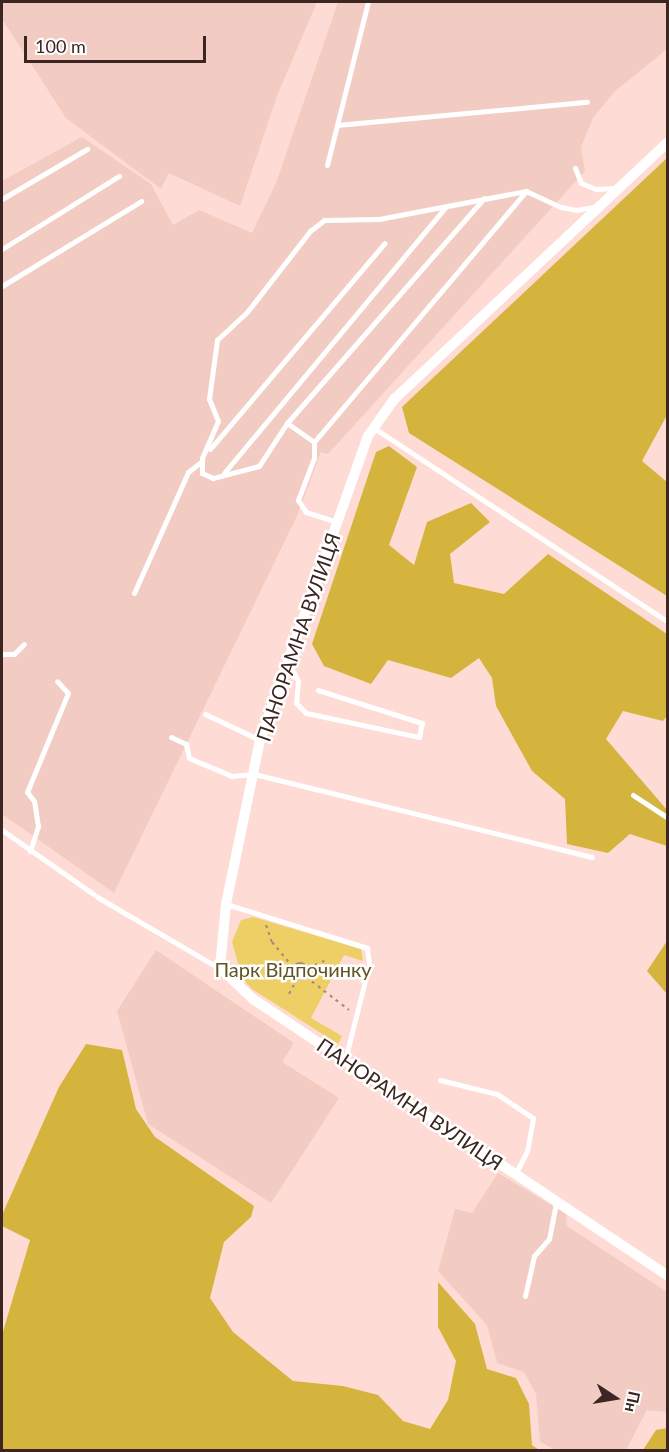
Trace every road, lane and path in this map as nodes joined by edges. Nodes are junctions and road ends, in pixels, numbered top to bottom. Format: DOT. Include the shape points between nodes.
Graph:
graph roads {
  1 [pos="368,2"];
  2 [pos="586,102"];
  3 [pos="337,125"];
  4 [pos="668,142"];
  5 [pos="87,149"];
  6 [pos="327,165"];
  7 [pos="574,168"];
  8 [pos="119,176"];
  9 [pos="620,187"];
  10 [pos="526,191"];
  11 [pos="485,197"];
  12 [pos="2,200"];
  13 [pos="141,201"];
  14 [pos="601,205"];
  15 [pos="446,207"];
  16 [pos="385,243"];
  17 [pos="2,249"];
  18 [pos="2,286"];
  19 [pos="287,423"];
  20 [pos="373,427"];
  21 [pos="314,442"];
  22 [pos="202,460"];
  23 [pos="223,475"];
  24 [pos="338,522"];
  25 [pos="134,593"];
  26 [pos="668,622"];
  27 [pos="24,644"];
  28 [pos="2,654"];
  29 [pos="290,662"];
  30 [pos="57,681"];
  31 [pos="318,690"];
  32 [pos="205,714"];
  33 [pos="171,737"];
  34 [pos="260,740"];
  35 [pos="254,774"];
  36 [pos="633,795"];
  37 [pos="668,818"];
  38 [pos="2,830"];
  39 [pos="30,851"];
  40 [pos="592,857"];
  41 [pos="226,904"];
  42 [pos="264,915"];
  43 [pos="326,960"];
  44 [pos="285,962"];
  45 [pos="293,967"];
  46 [pos="220,968"];
  47 [pos="308,968"];
  48 [pos="251,977"];
  49 [pos="306,977"];
  50 [pos="297,979"];
  51 [pos="289,994"];
  52 [pos="357,1015"];
  53 [pos="345,1060"];
  54 [pos="440,1080"];
  55 [pos="515,1175"];
  56 [pos="556,1202"];
  57 [pos="668,1276"];
  58 [pos="525,1296"];
  1 -- 3 [label="lane"];
  2 -- 3 [label="lane"];
  3 -- 6 [label="lane"];
  4 -- 9 [label="street, ПАНОРАМНА ВУЛИЦЯ"];
  5 -- 12 [label="lane"];
  7 -- 9 [label="lane" via="581,183 596,189"];
  8 -- 17 [label="lane"];
  9 -- 14 [label="street, ПАНОРАМНА ВУЛИЦЯ"];
  10 -- 11 [label="lane"];
  10 -- 14 [label="lane" via="576,210"];
  10 -- 21 [label="lane"];
  11 -- 15 [label="lane"];
  11 -- 19 [label="lane"];
  13 -- 18 [label="lane"];
  14 -- 20 [label="street, ПАНОРАМНА ВУЛИЦЯ" via="395,398"];
  15 -- 22 [label="lane" via="379,219 324,220 310,231 247,312 217,340 209,399 218,421"];
  15 -- 23 [label="lane"];
  16 -- 22 [label="lane"];
  19 -- 21 [label="lane"];
  19 -- 23 [label="lane" via="258,466"];
  20 -- 24 [label="street, ПАНОРАМНА ВУЛИЦЯ"];
  20 -- 26 [label="lane"];
  21 -- 24 [label="lane" via="314,458 298,500 306,512"];
  22 -- 23 [label="lane" via="202,473 213,478"];
  22 -- 25 [label="lane" via="188,472"];
  24 -- 29 [label="street, ПАНОРАМНА ВУЛИЦЯ"];
  27 -- 28 [label="lane" via="15,654"];
  29 -- 31 [label="lane" via="298,681 296,703 306,713 419,737 422,723"];
  29 -- 34 [label="street, ПАНОРАМНА ВУЛИЦЯ"];
  30 -- 39 [label="lane" via="68,693 27,792 34,801 38,826"];
  32 -- 34 [label="lane"];
  33 -- 35 [label="lane" via="186,744 189,758 232,776"];
  34 -- 35 [label="street, ПАНОРАМНА ВУЛИЦЯ"];
  35 -- 40 [label="lane"];
  35 -- 41 [label="street, ПАНОРАМНА ВУЛИЦЯ"];
  36 -- 37 [label="lane"];
  38 -- 39 [label="lane"];
  39 -- 46 [label="lane" via="99,898"];
  41 -- 42 [label="lane"];
  41 -- 46 [label="street, ПАНОРАМНА ВУЛИЦЯ"];
  42 -- 44 [label="path" via="272,942"];
  42 -- 52 [label="lane" via="367,948 369,965"];
  43 -- 47 [label="path"];
  44 -- 45 [label="path"];
  44 -- 48 [label="path"];
  45 -- 47 [label="path" via="301,963"];
  45 -- 50 [label="path"];
  46 -- 53 [label="street, ПАНОРАМНА ВУЛИЦЯ" via="253,999"];
  47 -- 49 [label="path"];
  49 -- 50 [label="path"];
  49 -- 52 [label="path"];
  50 -- 51 [label="path"];
  52 -- 53 [label="lane"];
  53 -- 55 [label="street, ПАНОРАМНА ВУЛИЦЯ"];
  54 -- 55 [label="lane" via="497,1094 534,1118 527,1150"];
  55 -- 56 [label="street, ПАНОРАМНА ВУЛИЦЯ"];
  56 -- 57 [label="street, ПАНОРАМНА ВУЛИЦЯ"];
  56 -- 58 [label="lane" via="549,1239 534,1256"];
}
